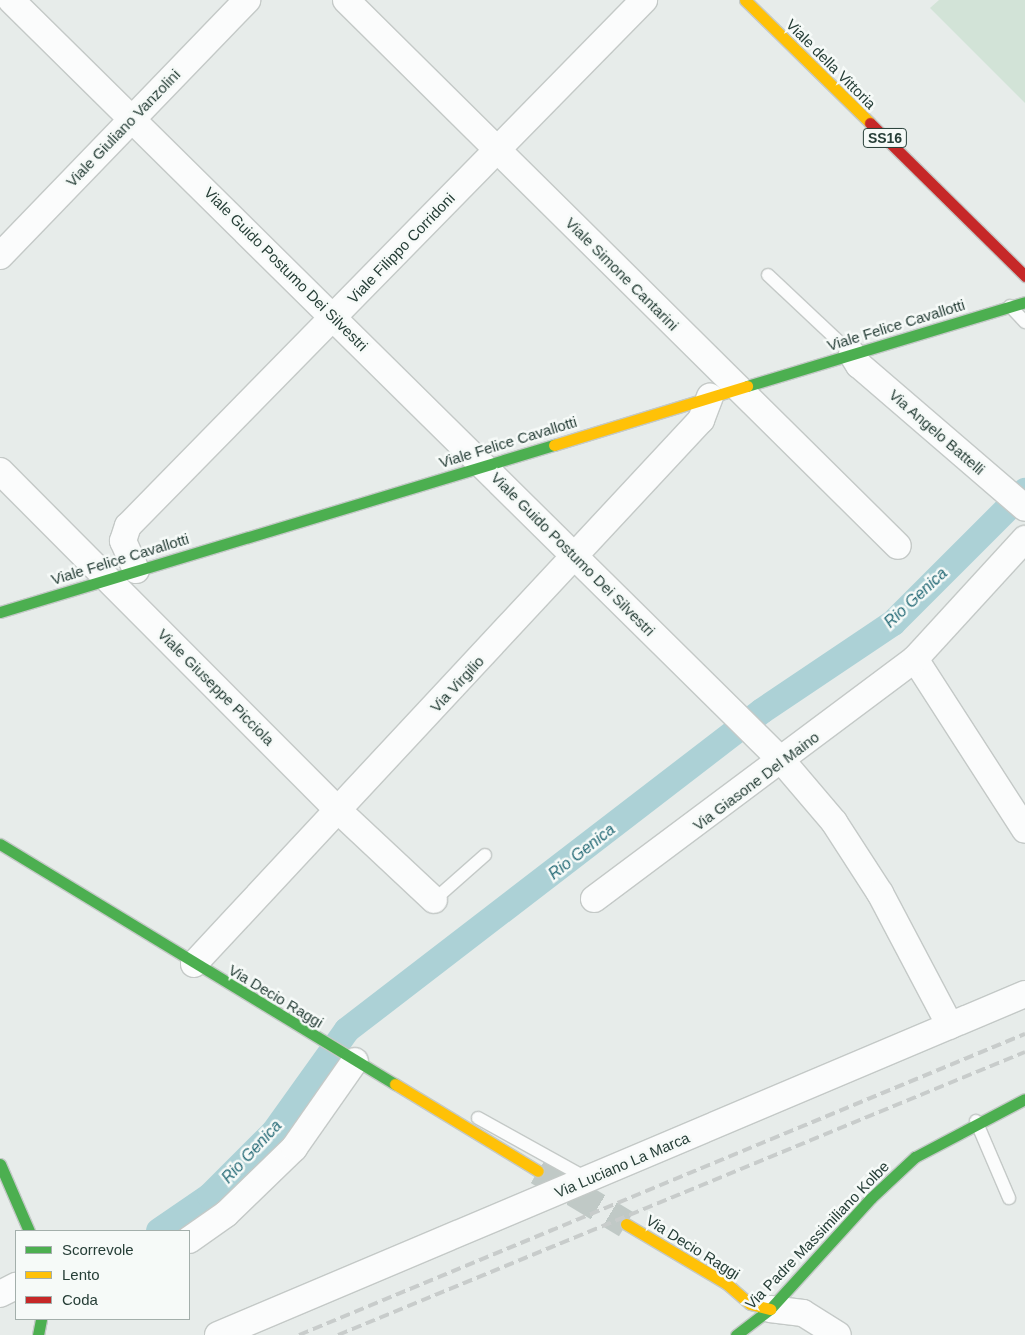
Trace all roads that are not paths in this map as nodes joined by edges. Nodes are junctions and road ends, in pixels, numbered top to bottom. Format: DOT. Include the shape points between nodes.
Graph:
graph roads {
  1 [pos="11,0"];
  2 [pos="247,0"];
  3 [pos="346,0"];
  4 [pos="644,0"];
  5 [pos="744,0"];
  6 [pos="132,118"];
  7 [pos="497,150"];
  8 [pos="0,256"];
  9 [pos="768,275"];
  10 [pos="1025,276"];
  11 [pos="1025,302"];
  12 [pos="1010,306"];
  13 [pos="334,316"];
  14 [pos="1025,322"];
  15 [pos="852,354"];
  16 [pos="738,388"];
  17 [pos="710,397"];
  18 [pos="483,466"];
  19 [pos="0,471"];
  20 [pos="1025,508"];
  21 [pos="1025,539"];
  22 [pos="898,546"];
  23 [pos="576,557"];
  24 [pos="136,570"];
  25 [pos="110,578"];
  26 [pos="0,612"];
  27 [pos="915,659"];
  28 [pos="783,762"];
  29 [pos="339,812"];
  30 [pos="1025,830"];
  31 [pos="0,844"];
  32 [pos="485,855"];
  33 [pos="594,899"];
  34 [pos="434,900"];
  35 [pos="194,964"];
  36 [pos="1025,994"];
  37 [pos="950,1026"];
  38 [pos="357,1062"];
  39 [pos="1025,1099"];
  40 [pos="478,1118"];
  41 [pos="976,1121"];
  42 [pos="0,1164"];
  43 [pos="538,1171"];
  44 [pos="588,1179"];
  45 [pos="1009,1198"];
  46 [pos="626,1224"];
  47 [pos="29,1230"];
  48 [pos="190,1239"];
  49 [pos="15,1286"];
  50 [pos="0,1294"];
  51 [pos="770,1308"];
  52 [pos="218,1335"];
  53 [pos="736,1335"];
  54 [pos="838,1335"];
  1 -- 6 [label="street, Viale Guido Postumo Dei Silvestri"];
  2 -- 6 [label="street, Viale Giuliano Vanzolini"];
  3 -- 7 [label="street, Viale Simone Cantarini"];
  4 -- 7 [label="street, Viale Filippo Corridoni"];
  5 -- 10 [label="street, Viale della Vittoria / SS16"];
  6 -- 8 [label="street, Viale Giuliano Vanzolini"];
  6 -- 13 [label="street, Viale Guido Postumo Dei Silvestri"];
  7 -- 13 [label="street, Viale Filippo Corridoni"];
  7 -- 16 [label="street, Viale Simone Cantarini"];
  9 -- 15 [label="lane"];
  11 -- 12 [label="street, Viale Felice Cavallotti"];
  12 -- 14 [label="lane"];
  12 -- 15 [label="street, Viale Felice Cavallotti"];
  13 -- 18 [label="street, Viale Guido Postumo Dei Silvestri"];
  13 -- 24 [label="street, Viale Filippo Corridoni" via="128,526 123,541"];
  15 -- 16 [label="street, Viale Felice Cavallotti"];
  15 -- 20 [label="street, Via Angelo Battelli" via="859,365"];
  16 -- 17 [label="street, Viale Felice Cavallotti"];
  16 -- 22 [label="street, Viale Simone Cantarini"];
  17 -- 18 [label="street, Viale Felice Cavallotti"];
  17 -- 23 [label="street, Via Virgilio" via="701,420"];
  18 -- 23 [label="street, Viale Guido Postumo Dei Silvestri"];
  18 -- 24 [label="street, Viale Felice Cavallotti"];
  19 -- 25 [label="street, Viale Giuseppe Picciola"];
  21 -- 27 [label="street, Via Giasone Del Maino"];
  23 -- 28 [label="street, Viale Guido Postumo Dei Silvestri"];
  23 -- 29 [label="street, Via Virgilio"];
  24 -- 25 [label="street, Viale Felice Cavallotti"];
  25 -- 26 [label="street, Viale Felice Cavallotti"];
  25 -- 29 [label="street, Viale Giuseppe Picciola"];
  27 -- 28 [label="street, Via Giasone Del Maino"];
  27 -- 30 [label="street"];
  28 -- 33 [label="street, Via Giasone Del Maino"];
  28 -- 37 [label="street, Viale Guido Postumo Dei Silvestri" via="834,822 880,893"];
  29 -- 34 [label="street, Viale Giuseppe Picciola"];
  29 -- 35 [label="street, Via Virgilio"];
  31 -- 35 [label="street, Via Decio Raggi"];
  32 -- 34 [label="lane"];
  35 -- 38 [label="street, Via Decio Raggi"];
  36 -- 37 [label="street, Via Luciano La Marca"];
  37 -- 44 [label="street, Via Luciano La Marca"];
  38 -- 43 [label="street, Via Decio Raggi"];
  38 -- 48 [label="street" via="294,1148 226,1214"];
  39 -- 41 [label="street, Via Padre Massimiliano Kolbe"];
  40 -- 44 [label="lane"];
  41 -- 45 [label="lane"];
  41 -- 51 [label="street, Via Padre Massimiliano Kolbe" via="916,1157 872,1198"];
  42 -- 47 [label="street"];
  44 -- 52 [label="street, Via Luciano La Marca"];
  46 -- 51 [label="street, Via Decio Raggi" via="726,1284 750,1304"];
  49 -- 50 [label="street"];
  51 -- 53 [label="street, Via Padre Massimiliano Kolbe"];
  51 -- 54 [label="street" via="803,1313"];
}
